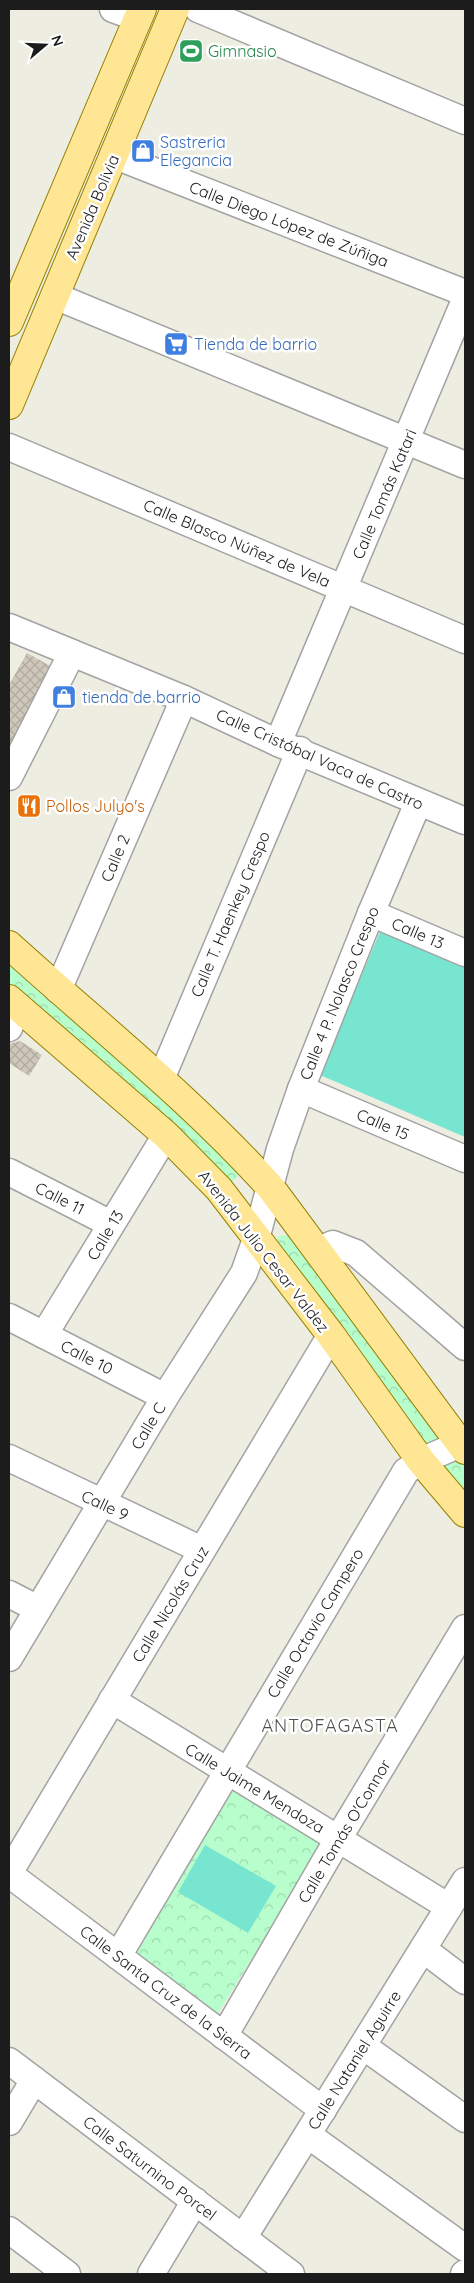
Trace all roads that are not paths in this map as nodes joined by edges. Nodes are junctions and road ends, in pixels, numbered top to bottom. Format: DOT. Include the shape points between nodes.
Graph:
graph roads {
  1 [pos="113,9"];
  2 [pos="175,9"];
  3 [pos="198,9"];
  4 [pos="140,13"];
  5 [pos="465,121"];
  6 [pos="113,156"];
  7 [pos="465,293"];
  8 [pos="55,296"];
  9 [pos="465,300"];
  10 [pos="9,322"];
  11 [pos="9,406"];
  12 [pos="407,441"];
  13 [pos="9,447"];
  14 [pos="465,465"];
  15 [pos="345,589"];
  16 [pos="9,627"];
  17 [pos="465,640"];
  18 [pos="72,653"];
  19 [pos="184,699"];
  20 [pos="289,746"];
  21 [pos="9,777"];
  22 [pos="418,803"];
  23 [pos="465,821"];
  24 [pos="371,913"];
  25 [pos="9,945"];
  26 [pos="465,953"];
  27 [pos="58,990"];
  28 [pos="12,1012"];
  29 [pos="161,1079"];
  30 [pos="301,1089"];
  31 [pos="166,1135"];
  32 [pos="465,1159"];
  33 [pos="9,1172"];
  34 [pos="271,1188"];
  35 [pos="111,1224"];
  36 [pos="256,1239"];
  37 [pos="317,1251"];
  38 [pos="9,1318"];
  39 [pos="44,1335"];
  40 [pos="331,1335"];
  41 [pos="465,1347"];
  42 [pos="166,1397"];
  43 [pos="463,1445"];
  44 [pos="9,1458"];
  45 [pos="420,1461"];
  46 [pos="101,1504"];
  47 [pos="465,1512"];
  48 [pos="202,1550"];
  49 [pos="9,1594"];
  50 [pos="38,1608"];
  51 [pos="465,1628"];
  52 [pos="9,1658"];
  53 [pos="112,1700"];
  54 [pos="226,1772"];
  55 [pos="338,1839"];
  56 [pos="9,1873"];
  57 [pos="465,1881"];
  58 [pos="449,1908"];
  59 [pos="423,1949"];
  60 [pos="118,1956"];
  61 [pos="465,1981"];
  62 [pos="224,2036"];
  63 [pos="363,2046"];
  64 [pos="9,2061"];
  65 [pos="34,2080"];
  66 [pos="323,2110"];
  67 [pos="465,2119"];
  68 [pos="9,2122"];
  69 [pos="308,2135"];
  70 [pos="194,2201"];
  71 [pos="9,2230"];
  72 [pos="243,2238"];
  73 [pos="465,2248"];
  74 [pos="67,2274"];
  75 [pos="151,2274"];
  76 [pos="291,2274"];
  1 -- 4 [label="street"];
  2 -- 6 [label="main road, Avenida Bolivia"];
  3 -- 5 [label="street"];
  4 -- 10 [label="main road, Avenida Bolivia"];
  6 -- 7 [label="street, Calle Diego López de Zúñiga"];
  6 -- 8 [label="main road, Avenida Bolivia"];
  8 -- 11 [label="main road, Avenida Bolivia"];
  8 -- 12 [label="street"];
  9 -- 12 [label="street, Calle Tomás Katari"];
  12 -- 14 [label="street"];
  12 -- 15 [label="street, Calle Tomás Katari"];
  13 -- 15 [label="street, Calle Blasco Núñez de Vela"];
  15 -- 17 [label="street, Calle Blasco Núñez de Vela"];
  15 -- 20 [label="street, Calle Tomás Katari"];
  16 -- 18 [label="street, Calle Cristóbal Vaca de Castro"];
  18 -- 19 [label="street, Calle Cristóbal Vaca de Castro"];
  18 -- 21 [label="street"];
  19 -- 20 [label="street, Calle Cristóbal Vaca de Castro"];
  19 -- 27 [label="street, Calle 2"];
  20 -- 22 [label="street, Calle Cristóbal Vaca de Castro"];
  20 -- 29 [label="street, Calle T. Haenkey Crespo"];
  22 -- 23 [label="street, Calle Cristóbal Vaca de Castro"];
  22 -- 24 [label="street, Calle 4 P. Nolasco Crespo"];
  24 -- 26 [label="street, Calle 13"];
  24 -- 30 [label="street, Calle 4 P. Nolasco Crespo"];
  25 -- 27 [label="main road"];
  27 -- 29 [label="main road"];
  28 -- 31 [label="main road, Avenida Julio Cesar Valdez"];
  29 -- 34 [label="main road" via="237,1150"];
  30 -- 32 [label="street, Calle 15"];
  30 -- 34 [label="street, Calle 4 P. Nolasco Crespo" via="280,1149"];
  31 -- 35 [label="street, Calle 13"];
  31 -- 36 [label="main road, Avenida Julio Cesar Valdez" via="219,1189"];
  33 -- 35 [label="street, Calle 11"];
  34 -- 36 [label="street, Calle C"];
  34 -- 37 [label="main road"];
  35 -- 39 [label="street, Calle 13"];
  36 -- 40 [label="main road, Avenida Julio Cesar Valdez"];
  36 -- 42 [label="street, Calle C" via="244,1273"];
  37 -- 41 [label="street" via="333,1244 356,1253"];
  37 -- 43 [label="main road"];
  38 -- 39 [label="street, Calle 10"];
  39 -- 42 [label="street, Calle 10"];
  40 -- 45 [label="main road, Avenida Julio Cesar Valdez"];
  40 -- 48 [label="street, Calle Nicolás Cruz"];
  42 -- 46 [label="street, Calle C"];
  43 -- 45 [label="street, Calle Octavio Campero"];
  44 -- 46 [label="street, Calle 9"];
  45 -- 47 [label="main road, Avenida Julio Cesar Valdez"];
  45 -- 54 [label="street, Calle Octavio Campero" via="406,1471"];
  46 -- 48 [label="street, Calle 9"];
  46 -- 50 [label="street, Calle C"];
  48 -- 53 [label="street, Calle Nicolás Cruz"];
  49 -- 50 [label="street"];
  50 -- 52 [label="street, Calle C"];
  51 -- 55 [label="street, Calle Tomás O'Connor"];
  53 -- 54 [label="street, Calle Jaime Mendoza"];
  53 -- 56 [label="street, Calle Nicolás Cruz"];
  54 -- 55 [label="street, Calle Jaime Mendoza"];
  54 -- 60 [label="street, Calle Octavio Campero"];
  55 -- 58 [label="street, Calle Jaime Mendoza"];
  55 -- 62 [label="street, Calle Tomás O'Connor"];
  56 -- 60 [label="street, Calle Santa Cruz de la Sierra"];
  57 -- 58 [label="street, Calle Nataniel Aguirre"];
  58 -- 59 [label="street, Calle Nataniel Aguirre"];
  59 -- 61 [label="street"];
  59 -- 63 [label="street, Calle Nataniel Aguirre"];
  60 -- 62 [label="street, Calle Santa Cruz de la Sierra"];
  62 -- 66 [label="street, Calle Santa Cruz de la Sierra"];
  63 -- 66 [label="street, Calle Nataniel Aguirre"];
  63 -- 67 [label="street"];
  64 -- 65 [label="street, Calle Saturnino Porcel"];
  65 -- 68 [label="street"];
  65 -- 70 [label="street, Calle Saturnino Porcel"];
  66 -- 69 [label="street, Calle Nataniel Aguirre"];
  69 -- 72 [label="street, Calle Nataniel Aguirre"];
  69 -- 73 [label="street"];
  70 -- 72 [label="street, Calle Saturnino Porcel"];
  70 -- 75 [label="street"];
  71 -- 74 [label="street"];
  72 -- 76 [label="street, Calle Saturnino Porcel"];
}
